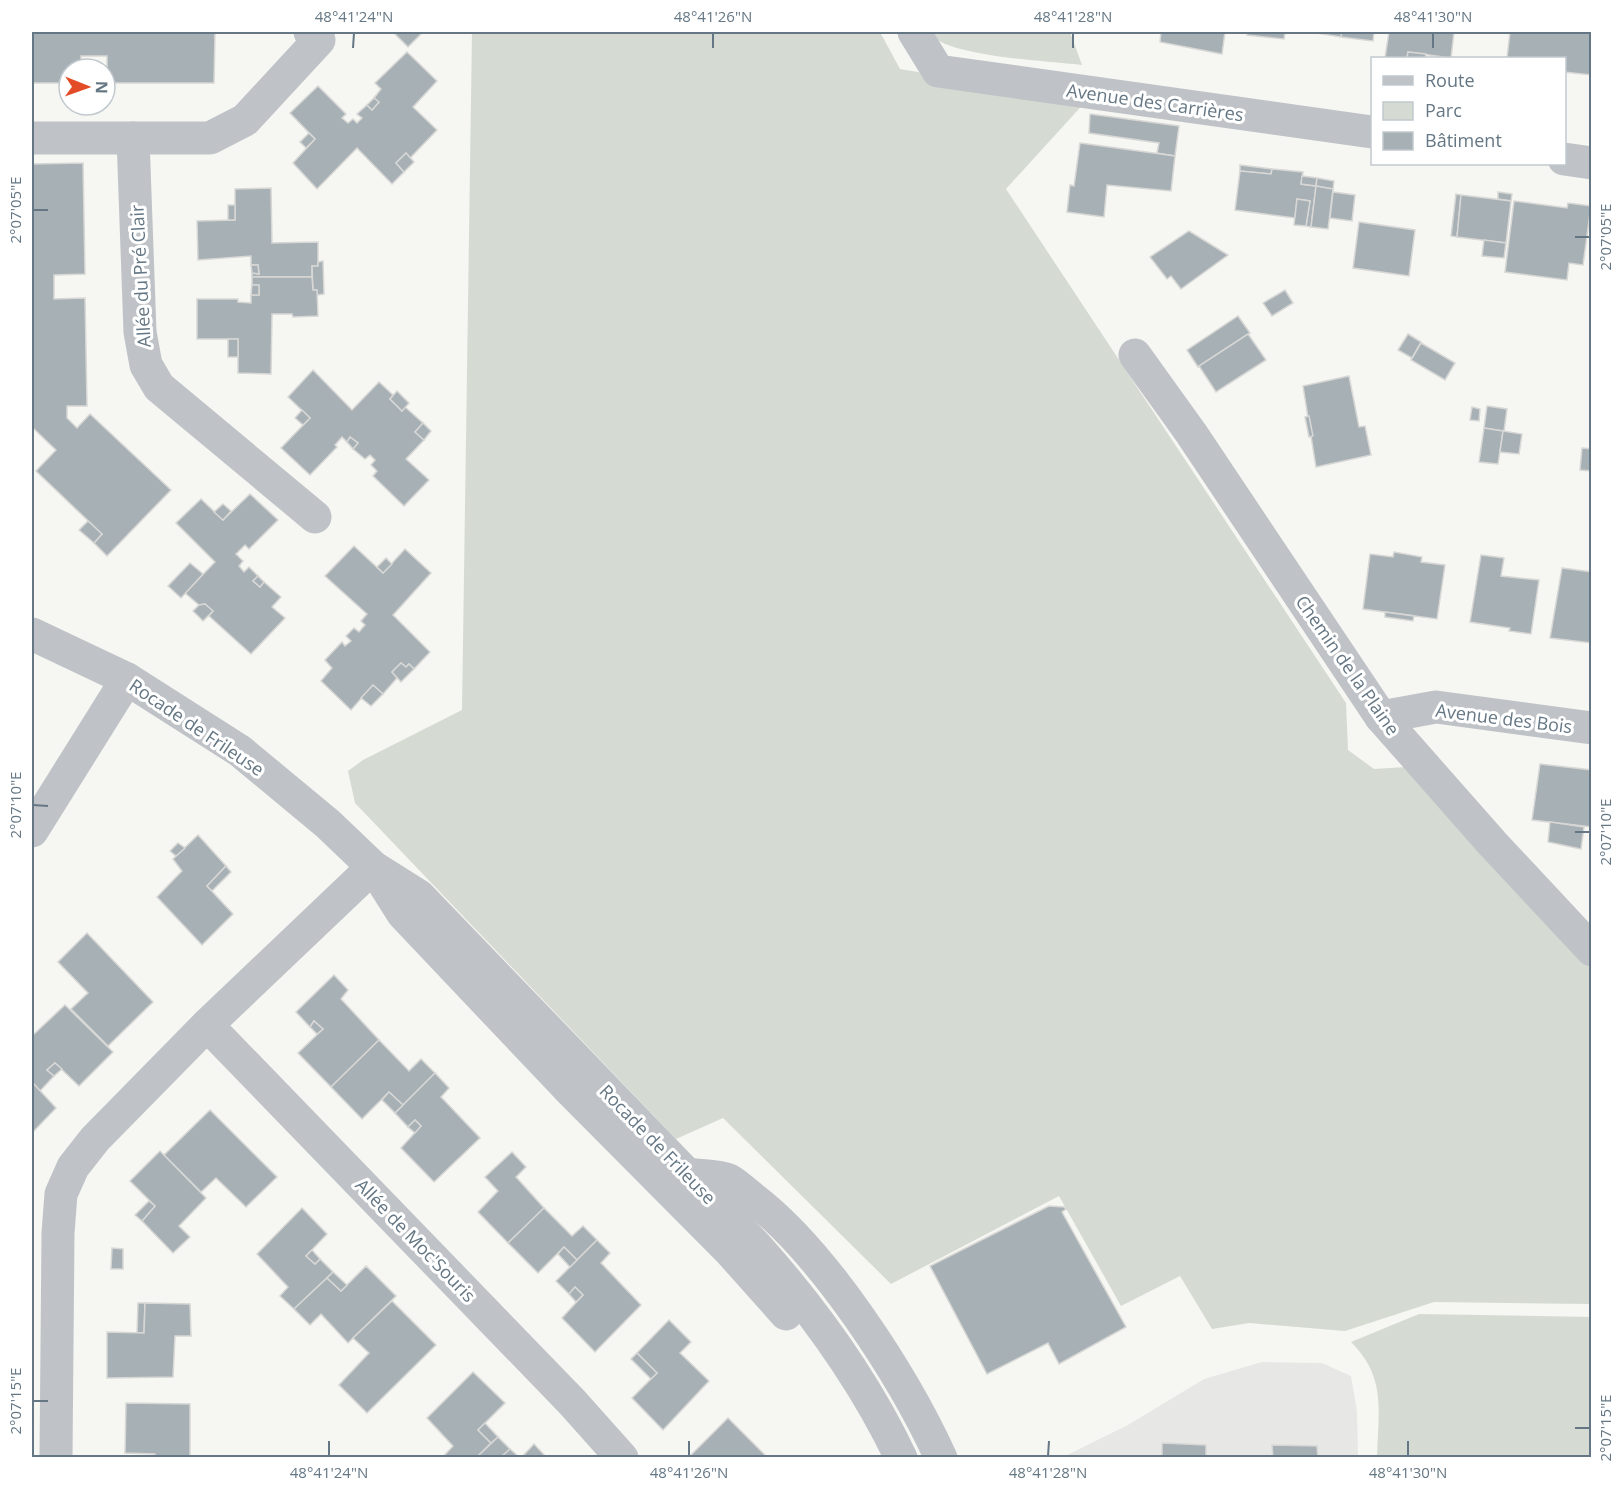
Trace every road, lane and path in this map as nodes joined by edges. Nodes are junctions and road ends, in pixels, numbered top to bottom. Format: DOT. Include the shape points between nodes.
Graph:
graph roads {
  1 [pos="310,32"];
  2 [pos="914,32"];
  3 [pos="1371,132"];
  4 [pos="32,138"];
  5 [pos="133,138"];
  6 [pos="1566,159"];
  7 [pos="1592,163"];
  8 [pos="1136,355"];
  9 [pos="315,517"];
  10 [pos="32,634"];
  11 [pos="127,679"];
  12 [pos="1381,717"];
  13 [pos="1592,728"];
  14 [pos="32,831"];
  15 [pos="373,867"];
  16 [pos="1592,950"];
  17 [pos="207,1025"];
  18 [pos="688,1174"];
  19 [pos="56,1458"];
  20 [pos="622,1458"];
  21 [pos="878,1458"];
  22 [pos="902,1458"];
  23 [pos="941,1458"];
  1 -- 5 [label="street" via="319,40 245,120 210,138"];
  2 -- 3 [label="street, Avenue des Carrières" via="938,71"];
  4 -- 5 [label="street"];
  5 -- 9 [label="street, Allée du Pré Clair" via="140,332 146,365 159,387"];
  6 -- 7 [label="street"];
  8 -- 12 [label="street, Chemin de la Plaine"];
  10 -- 11 [label="street, Rocade de Frileuse"];
  11 -- 14 [label="street"];
  11 -- 15 [label="street, Rocade de Frileuse" via="240,751"];
  12 -- 13 [label="street, Avenue des Bois" via="1436,707"];
  12 -- 16 [label="street, Chemin de la Plaine"];
  15 -- 17 [label="street"];
  15 -- 18 [label="street, Rocade de Frileuse" via="419,896"];
  15 -- 21 [label="street, Rocade de Frileuse" via="403,914 729,1250 784,1312 846,1402"];
  17 -- 19 [label="street" via="95,1139 73,1167 61,1194"];
  17 -- 20 [label="street, Allée de Moc'Souris"];
  18 -- 22 [label="street, Rocade de Frileuse" via="803,1298 872,1401"];
  18 -- 23 [label="street" via="728,1179 775,1215 829,1278 883,1353"];
}
